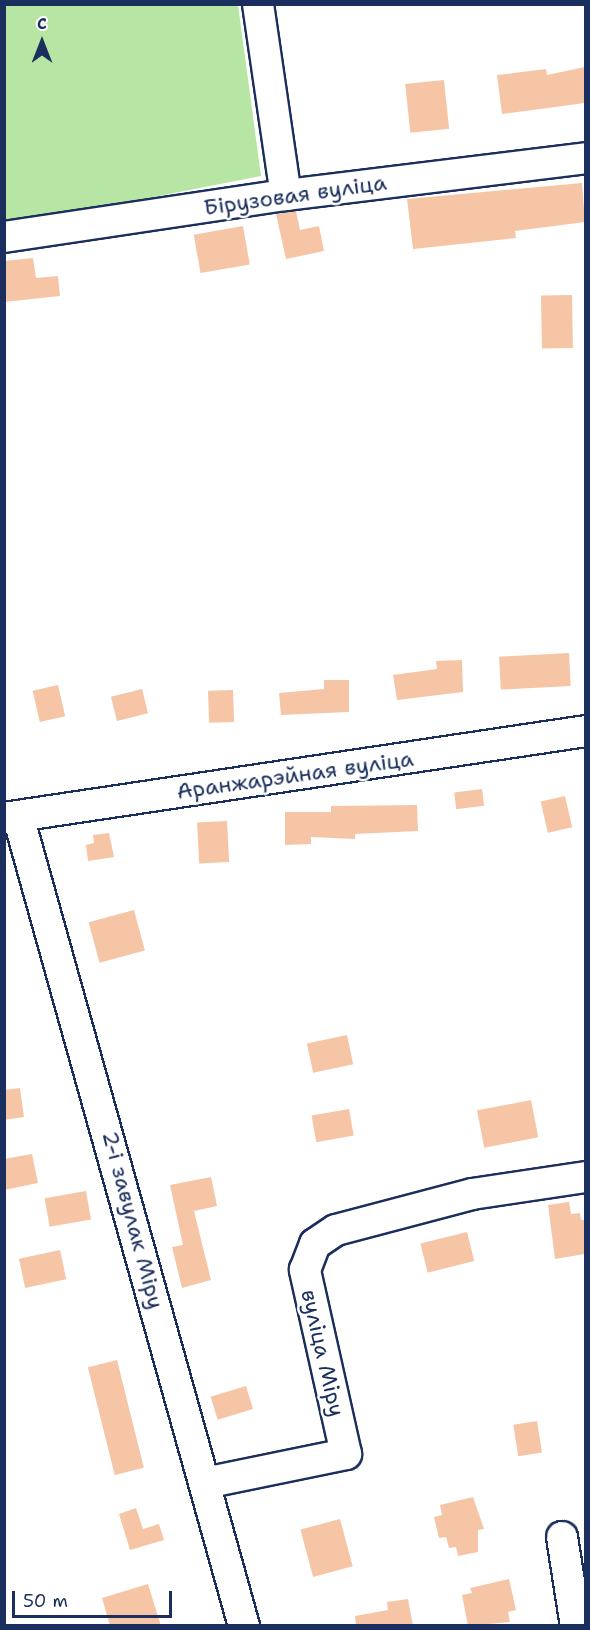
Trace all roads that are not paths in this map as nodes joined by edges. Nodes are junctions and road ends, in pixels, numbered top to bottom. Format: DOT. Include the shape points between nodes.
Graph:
graph roads {
  1 [pos="258,4"];
  2 [pos="585,158"];
  3 [pos="286,195"];
  4 [pos="4,237"];
  5 [pos="585,731"];
  6 [pos="11,817"];
  7 [pos="585,1177"];
  8 [pos="205,1483"];
  9 [pos="562,1537"];
  10 [pos="244,1626"];
  11 [pos="576,1626"];
  1 -- 3 [label="street"];
  2 -- 3 [label="street, Бірузовая вуліца"];
  3 -- 4 [label="street, Бірузовая вуліца"];
  5 -- 6 [label="street, Аранжарэйная вуліца"];
  6 -- 8 [label="street, 2-і завулак Міру"];
  7 -- 8 [label="street, вуліца Міру" via="472,1194 336,1230 315,1244 305,1270 346,1454"];
  8 -- 10 [label="street, 2-і завулак Міру"];
  9 -- 11 [label="street"];
}
